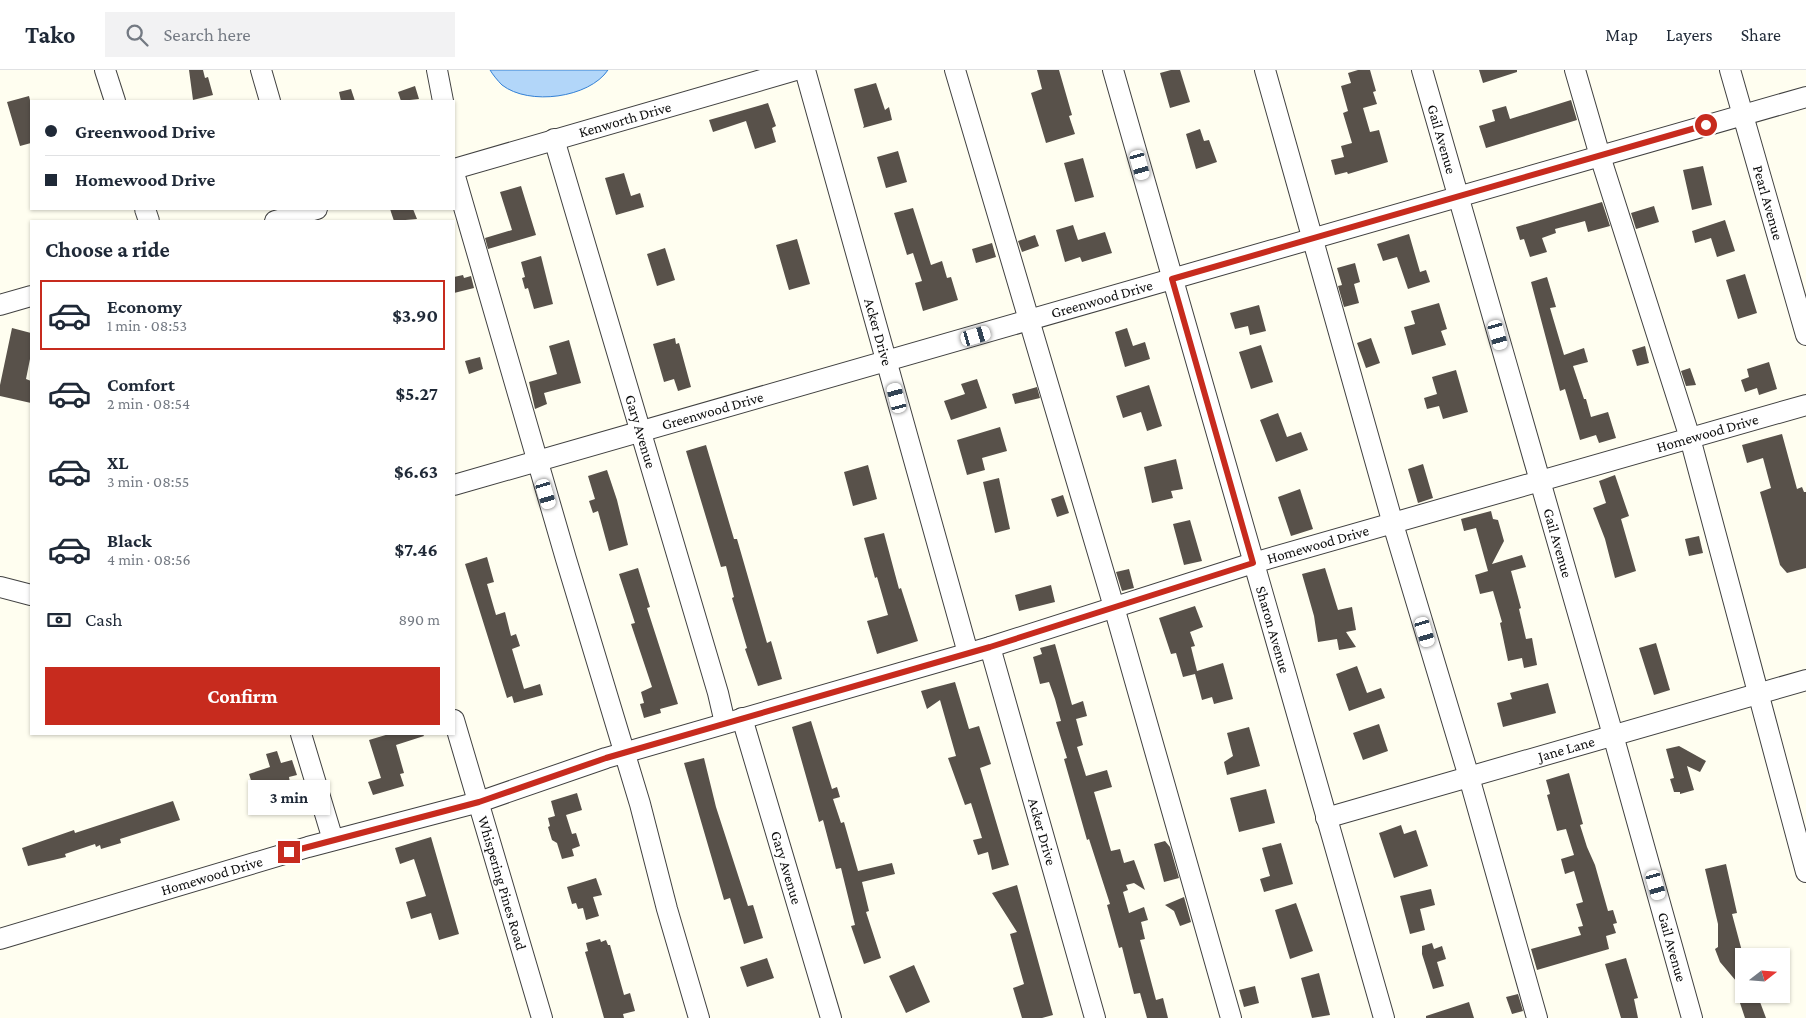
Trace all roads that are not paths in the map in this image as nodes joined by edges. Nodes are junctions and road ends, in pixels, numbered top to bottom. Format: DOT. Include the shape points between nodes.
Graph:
graph roads {
  1 [pos="105,70"];
  2 [pos="261,70"];
  3 [pos="437,70"];
  4 [pos="796,70"];
  5 [pos="805,70"];
  6 [pos="955,70"];
  7 [pos="1113,70"];
  8 [pos="1265,70"];
  9 [pos="1422,70"];
  10 [pos="1575,70"];
  11 [pos="1730,70"];
  12 [pos="1806,97"];
  13 [pos="115,100"];
  14 [pos="270,100"];
  15 [pos="443,100"];
  16 [pos="1742,115"];
  17 [pos="554,140"];
  18 [pos="1600,156"];
  19 [pos="455,169"];
  20 [pos="455,176"];
  21 [pos="1458,196"];
  22 [pos="307,213"];
  23 [pos="279,220"];
  24 [pos="1313,238"];
  25 [pos="1172,279"];
  26 [pos="30,296"];
  27 [pos="0,305"];
  28 [pos="1029,321"];
  29 [pos="1806,335"];
  30 [pos="887,361"];
  31 [pos="1806,405"];
  32 [pos="642,432"];
  33 [pos="1690,438"];
  34 [pos="537,461"];
  35 [pos="1540,481"];
  36 [pos="455,485"];
  37 [pos="1393,524"];
  38 [pos="1253,563"];
  39 [pos="0,587"];
  40 [pos="30,595"];
  41 [pos="1114,607"];
  42 [pos="990,647"];
  43 [pos="968,653"];
  44 [pos="1806,680"];
  45 [pos="1758,694"];
  46 [pos="733,721"];
  47 [pos="455,723"];
  48 [pos="301,735"];
  49 [pos="1613,735"];
  50 [pos="624,752"];
  51 [pos="1469,778"];
  52 [pos="479,802"];
  53 [pos="1326,818"];
  54 [pos="333,840"];
  55 [pos="1806,872"];
  56 [pos="0,939"];
  57 [pos="542,1018"];
  58 [pos="699,1018"];
  59 [pos="831,1018"];
  60 [pos="1095,1018"];
  61 [pos="1231,1018"];
  62 [pos="1384,1018"];
  63 [pos="1537,1018"];
  64 [pos="1692,1018"];
  1 -- 13 [label="street"];
  2 -- 14 [label="street"];
  3 -- 15 [label="street"];
  4 -- 17 [label="street, Kenworth Drive"];
  5 -- 30 [label="street, Acker Drive"];
  6 -- 28 [label="street"];
  7 -- 25 [label="street, Sharon Avenue"];
  8 -- 24 [label="street"];
  9 -- 21 [label="street, Gail Avenue"];
  10 -- 18 [label="street"];
  11 -- 16 [label="street, Pearl Avenue"];
  12 -- 16 [label="street, Greenwood Drive"];
  16 -- 18 [label="street, Greenwood Drive"];
  16 -- 29 [label="street, Pearl Avenue"];
  17 -- 19 [label="street, Kenworth Drive"];
  17 -- 32 [label="street, Gary Avenue"];
  18 -- 21 [label="street, Greenwood Drive"];
  18 -- 33 [label="street"];
  20 -- 34 [label="street"];
  21 -- 24 [label="street, Greenwood Drive"];
  21 -- 35 [label="street, Gail Avenue"];
  22 -- 23 [label="street"];
  24 -- 25 [label="street, Greenwood Drive"];
  24 -- 37 [label="street"];
  25 -- 28 [label="street, Greenwood Drive"];
  25 -- 38 [label="street, Sharon Avenue"];
  26 -- 27 [label="street"];
  28 -- 30 [label="street, Greenwood Drive"];
  28 -- 41 [label="street"];
  30 -- 32 [label="street, Greenwood Drive"];
  30 -- 43 [label="street, Acker Drive"];
  31 -- 33 [label="street, Homewood Drive"];
  32 -- 34 [label="street, Greenwood Drive"];
  32 -- 46 [label="street, Gary Avenue"];
  33 -- 35 [label="street, Homewood Drive"];
  33 -- 45 [label="street"];
  34 -- 36 [label="street, Greenwood Drive"];
  34 -- 50 [label="street"];
  35 -- 37 [label="street, Homewood Drive"];
  35 -- 49 [label="street, Gail Avenue"];
  37 -- 38 [label="street, Homewood Drive"];
  37 -- 51 [label="street"];
  38 -- 41 [label="street, Homewood Drive"];
  38 -- 53 [label="street, Sharon Avenue"];
  39 -- 40 [label="street"];
  41 -- 42 [label="street, Homewood Drive"];
  41 -- 61 [label="street"];
  42 -- 43 [label="street, Homewood Drive"];
  42 -- 60 [label="street, Acker Drive"];
  43 -- 46 [label="street, Homewood Drive"];
  44 -- 45 [label="street, Jane Lane"];
  45 -- 49 [label="street, Jane Lane"];
  45 -- 55 [label="street"];
  46 -- 50 [label="street, Homewood Drive"];
  46 -- 59 [label="street, Gary Avenue"];
  47 -- 52 [label="street, Whispering Pines Road"];
  48 -- 54 [label="street"];
  49 -- 51 [label="street, Jane Lane"];
  49 -- 64 [label="street, Gail Avenue"];
  50 -- 52 [label="street, Homewood Drive"];
  50 -- 58 [label="street"];
  51 -- 53 [label="street, Jane Lane"];
  51 -- 63 [label="street"];
  52 -- 54 [label="street, Homewood Drive"];
  52 -- 57 [label="street, Whispering Pines Road"];
  53 -- 62 [label="street, Sharon Avenue"];
  54 -- 56 [label="street, Homewood Drive"];
}
